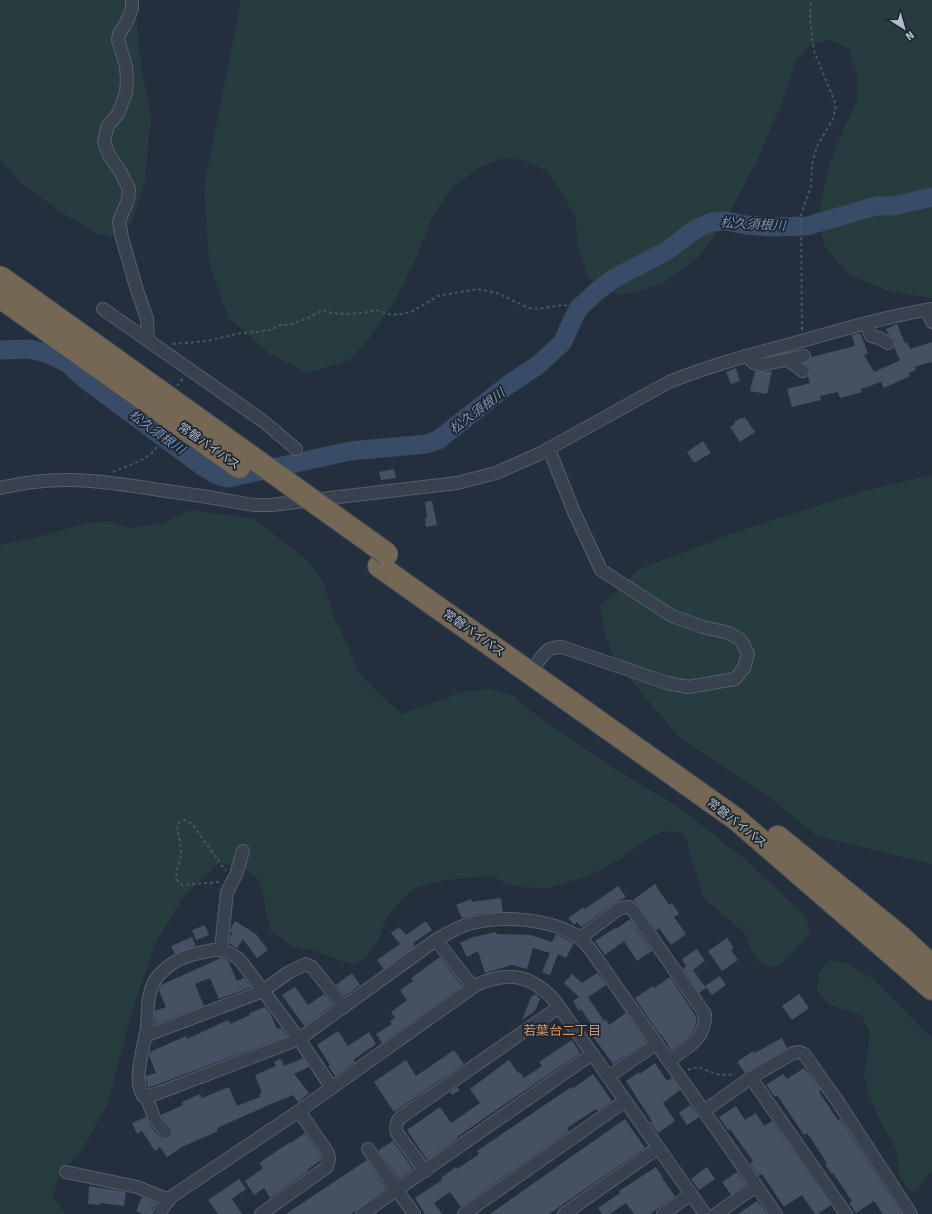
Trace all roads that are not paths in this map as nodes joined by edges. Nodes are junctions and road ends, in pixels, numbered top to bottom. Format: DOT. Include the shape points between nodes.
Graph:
graph roads {
  1 [pos="132,0"];
  2 [pos="0,277"];
  3 [pos="0,297"];
  4 [pos="103,309"];
  5 [pos="929,310"];
  6 [pos="932,322"];
  7 [pos="866,323"];
  8 [pos="148,340"];
  9 [pos="888,343"];
  10 [pos="746,356"];
  11 [pos="804,356"];
  12 [pos="788,360"];
  13 [pos="802,371"];
  14 [pos="296,449"];
  15 [pos="549,449"];
  16 [pos="0,488"];
  17 [pos="383,560"];
  18 [pos="538,662"];
  19 [pos="243,851"];
  20 [pos="580,938"];
  21 [pos="436,940"];
  22 [pos="221,949"];
  23 [pos="930,982"];
  24 [pos="473,987"];
  25 [pos="263,991"];
  26 [pos="344,1007"];
  27 [pos="559,1007"];
  28 [pos="145,1036"];
  29 [pos="299,1039"];
  30 [pos="656,1043"];
  31 [pos="592,1054"];
  32 [pos="669,1060"];
  33 [pos="608,1077"];
  34 [pos="748,1080"];
  35 [pos="332,1088"];
  36 [pos="146,1096"];
  37 [pos="625,1101"];
  38 [pos="299,1111"];
  39 [pos="704,1111"];
  40 [pos="166,1132"];
  41 [pos="658,1148"];
  42 [pos="368,1149"];
  43 [pos="425,1171"];
  44 [pos="66,1172"];
  45 [pos="756,1186"];
  46 [pos="397,1190"];
  47 [pos="691,1194"];
  48 [pos="169,1200"];
  49 [pos="367,1213"];
  50 [pos="158,1214"];
  51 [pos="261,1214"];
  52 [pos="414,1214"];
  53 [pos="464,1214"];
  54 [pos="564,1214"];
  55 [pos="663,1214"];
  56 [pos="705,1214"];
  57 [pos="716,1214"];
  58 [pos="776,1214"];
  59 [pos="846,1214"];
  60 [pos="910,1214"];
  1 -- 8 [label="street" via="132,9 118,40 126,66 126,93 118,114 107,128 104,142 128,189 128,200 119,221 147,319"];
  2 -- 17 [label="highway, 常磐バイパス, bridge"];
  3 -- 17 [label="highway, 常磐バイパス, bridge"];
  4 -- 8 [label="street"];
  5 -- 6 [label="street"];
  5 -- 7 [label="street"];
  7 -- 9 [label="street" via="871,336"];
  7 -- 10 [label="street"];
  8 -- 14 [label="street" via="263,421"];
  10 -- 12 [label="street" via="761,365"];
  10 -- 15 [label="street" via="669,382"];
  11 -- 12 [label="street"];
  12 -- 13 [label="street"];
  15 -- 16 [label="street" via="496,473 457,483 271,505 253,505 107,482 71,479"];
  15 -- 18 [label="street" via="601,570 672,616 728,633 741,640 748,654 744,668 736,679 688,687 667,683 562,647 547,650"];
  17 -- 18 [label="highway, 常磐バイパス"];
  17 -- 23 [label="highway, 常磐バイパス" via="736,819"];
  18 -- 23 [label="highway, 常磐バイパス" via="740,806 901,937"];
  19 -- 22 [label="street" via="227,892"];
  20 -- 21 [label="street" via="566,930 547,925 512,920 488,920 471,923"];
  20 -- 30 [label="street" via="598,958"];
  20 -- 32 [label="street" via="620,908 629,907 633,910 705,1014 703,1030 698,1039"];
  21 -- 24 [label="street"];
  21 -- 26 [label="street"];
  22 -- 25 [label="street" via="239,959"];
  22 -- 28 [label="street" via="204,951 174,962 161,972 154,981 150,993"];
  24 -- 27 [label="street" via="491,979 510,976 520,978 542,988"];
  24 -- 35 [label="street"];
  25 -- 26 [label="street" via="289,972 306,964 312,967"];
  25 -- 28 [label="street"];
  25 -- 29 [label="street"];
  26 -- 29 [label="street"];
  27 -- 31 [label="street"];
  27 -- 43 [label="street" via="401,1116 395,1128 397,1133"];
  28 -- 36 [label="street" via="139,1090"];
  29 -- 35 [label="street"];
  29 -- 36 [label="street"];
  30 -- 32 [label="street"];
  30 -- 33 [label="street"];
  31 -- 33 [label="street"];
  31 -- 43 [label="street"];
  32 -- 39 [label="street"];
  33 -- 37 [label="street"];
  34 -- 39 [label="street"];
  34 -- 59 [label="street"];
  34 -- 60 [label="street" via="793,1053 804,1054"];
  35 -- 38 [label="street"];
  36 -- 40 [label="street" via="155,1120"];
  37 -- 41 [label="street"];
  37 -- 53 [label="street"];
  38 -- 48 [label="street"];
  38 -- 51 [label="street" via="328,1153 327,1166"];
  39 -- 45 [label="street"];
  41 -- 47 [label="street"];
  41 -- 54 [label="street"];
  42 -- 46 [label="street"];
  43 -- 46 [label="street"];
  44 -- 48 [label="street" via="136,1186"];
  45 -- 57 [label="street"];
  45 -- 58 [label="street"];
  46 -- 49 [label="street"];
  46 -- 52 [label="street"];
  47 -- 55 [label="street"];
  47 -- 56 [label="street"];
  48 -- 50 [label="street"];
}
